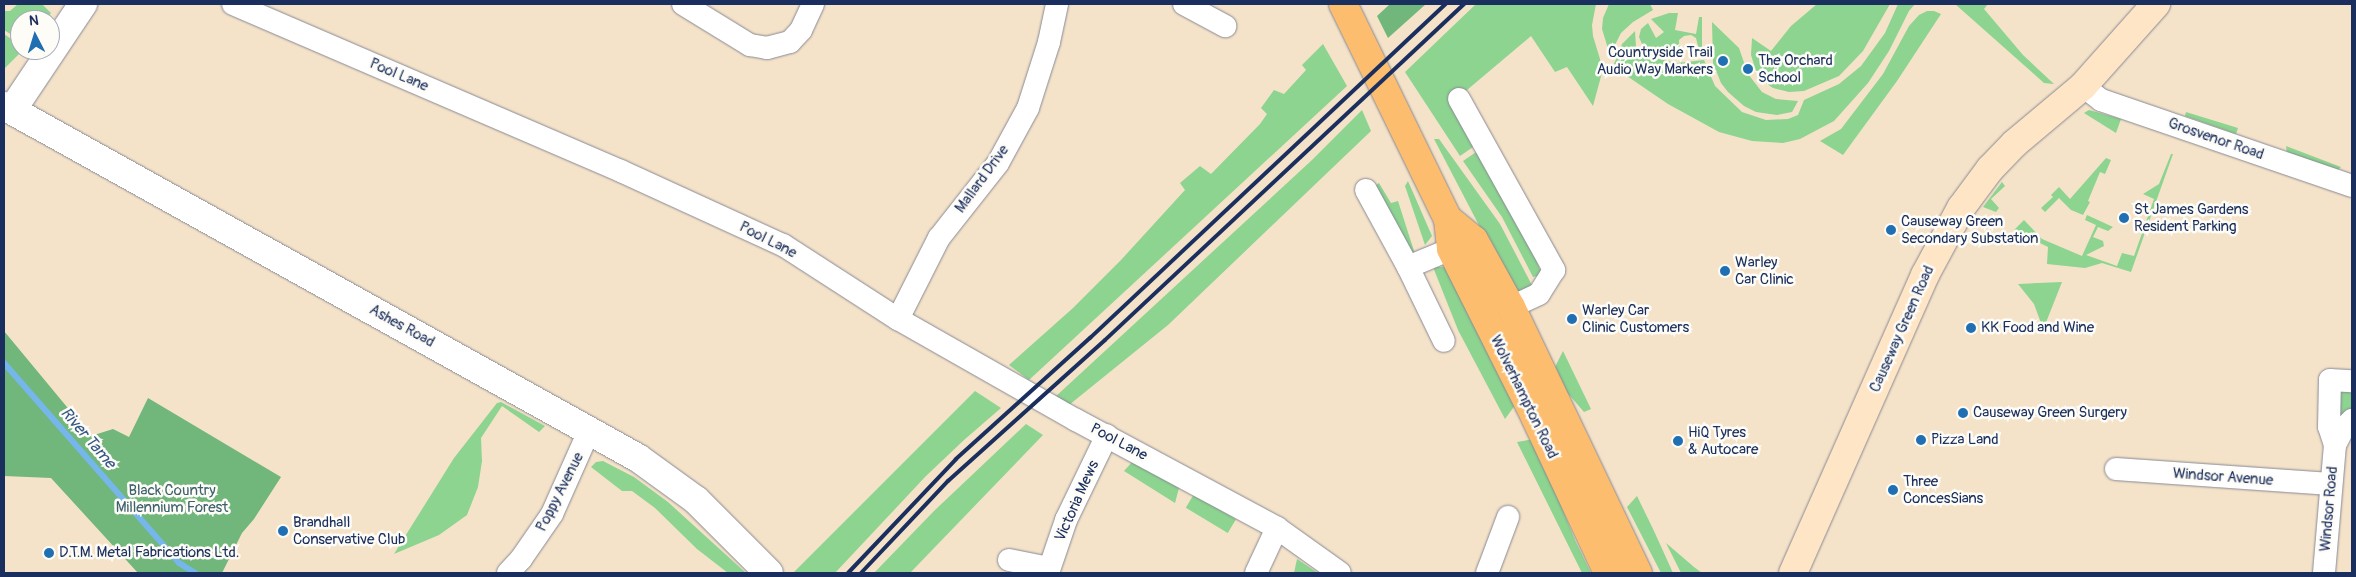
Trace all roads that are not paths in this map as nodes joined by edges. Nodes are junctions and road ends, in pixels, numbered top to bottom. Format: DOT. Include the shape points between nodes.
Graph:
graph roads {
  1 [pos="83,4"];
  2 [pos="233,4"];
  3 [pos="683,4"];
  4 [pos="813,4"];
  5 [pos="1057,4"];
  6 [pos="1184,4"];
  7 [pos="1343,4"];
  8 [pos="2156,4"];
  9 [pos="1225,26"];
  10 [pos="2083,86"];
  11 [pos="1459,100"];
  12 [pos="8,108"];
  13 [pos="2352,186"];
  14 [pos="1366,190"];
  15 [pos="1448,219"];
  16 [pos="1451,248"];
  17 [pos="1408,267"];
  18 [pos="1511,307"];
  19 [pos="898,319"];
  20 [pos="1444,341"];
  21 [pos="2352,381"];
  22 [pos="2352,420"];
  23 [pos="589,431"];
  24 [pos="1107,434"];
  25 [pos="2335,444"];
  26 [pos="2116,470"];
  27 [pos="2330,484"];
  28 [pos="1508,517"];
  29 [pos="1278,528"];
  30 [pos="1009,560"];
  31 [pos="1048,571"];
  32 [pos="511,572"];
  33 [pos="769,573"];
  34 [pos="1256,573"];
  35 [pos="1340,573"];
  36 [pos="1487,573"];
  37 [pos="1608,573"];
  38 [pos="1638,573"];
  39 [pos="1793,573"];
  40 [pos="2324,573"];
  1 -- 12 [label="street"];
  2 -- 19 [label="street, Pool Lane" via="621,171 783,245"];
  3 -- 4 [label="street" via="750,45 767,48 790,42 801,30"];
  5 -- 19 [label="street, Mallard Drive" via="1049,42 1028,108 998,163 939,238"];
  6 -- 9 [label="street"];
  7 -- 15 [label="highway, Wolverhampton Road"];
  8 -- 10 [label="main road, Causeway Green Road"];
  10 -- 13 [label="street, Grosvenor Road" via="2101,100"];
  10 -- 39 [label="main road, Causeway Green Road" via="2014,144 1990,169 1961,208 1925,275"];
  11 -- 18 [label="street" via="1554,270 1539,294"];
  12 -- 23 [label="street, Ashes Road"];
  14 -- 17 [label="street"];
  15 -- 16 [label="highway, Wolverhampton Road"];
  15 -- 18 [label="highway, Wolverhampton Road" via="1474,240"];
  16 -- 17 [label="street"];
  16 -- 37 [label="highway, Wolverhampton Road"];
  17 -- 20 [label="street"];
  18 -- 38 [label="highway, Wolverhampton Road"];
  19 -- 24 [label="street, Pool Lane"];
  21 -- 25 [label="street, Windsor Road" via="2330,380 2329,428"];
  22 -- 25 [label="street, Windsor Road" via="2342,429"];
  23 -- 32 [label="street, Poppy Avenue" via="552,514"];
  23 -- 33 [label="street, Ashes Road" via="638,458 696,500"];
  24 -- 29 [label="street, Pool Lane"];
  24 -- 31 [label="street, Victoria Mews" via="1066,520"];
  25 -- 27 [label="street, Windsor Road"];
  26 -- 27 [label="street, Windsor Avenue"];
  27 -- 40 [label="street, Windsor Road"];
  28 -- 36 [label="street"];
  29 -- 34 [label="street"];
  29 -- 35 [label="street, Pool Lane"];
  30 -- 31 [label="street, Victoria Mews"];
}
